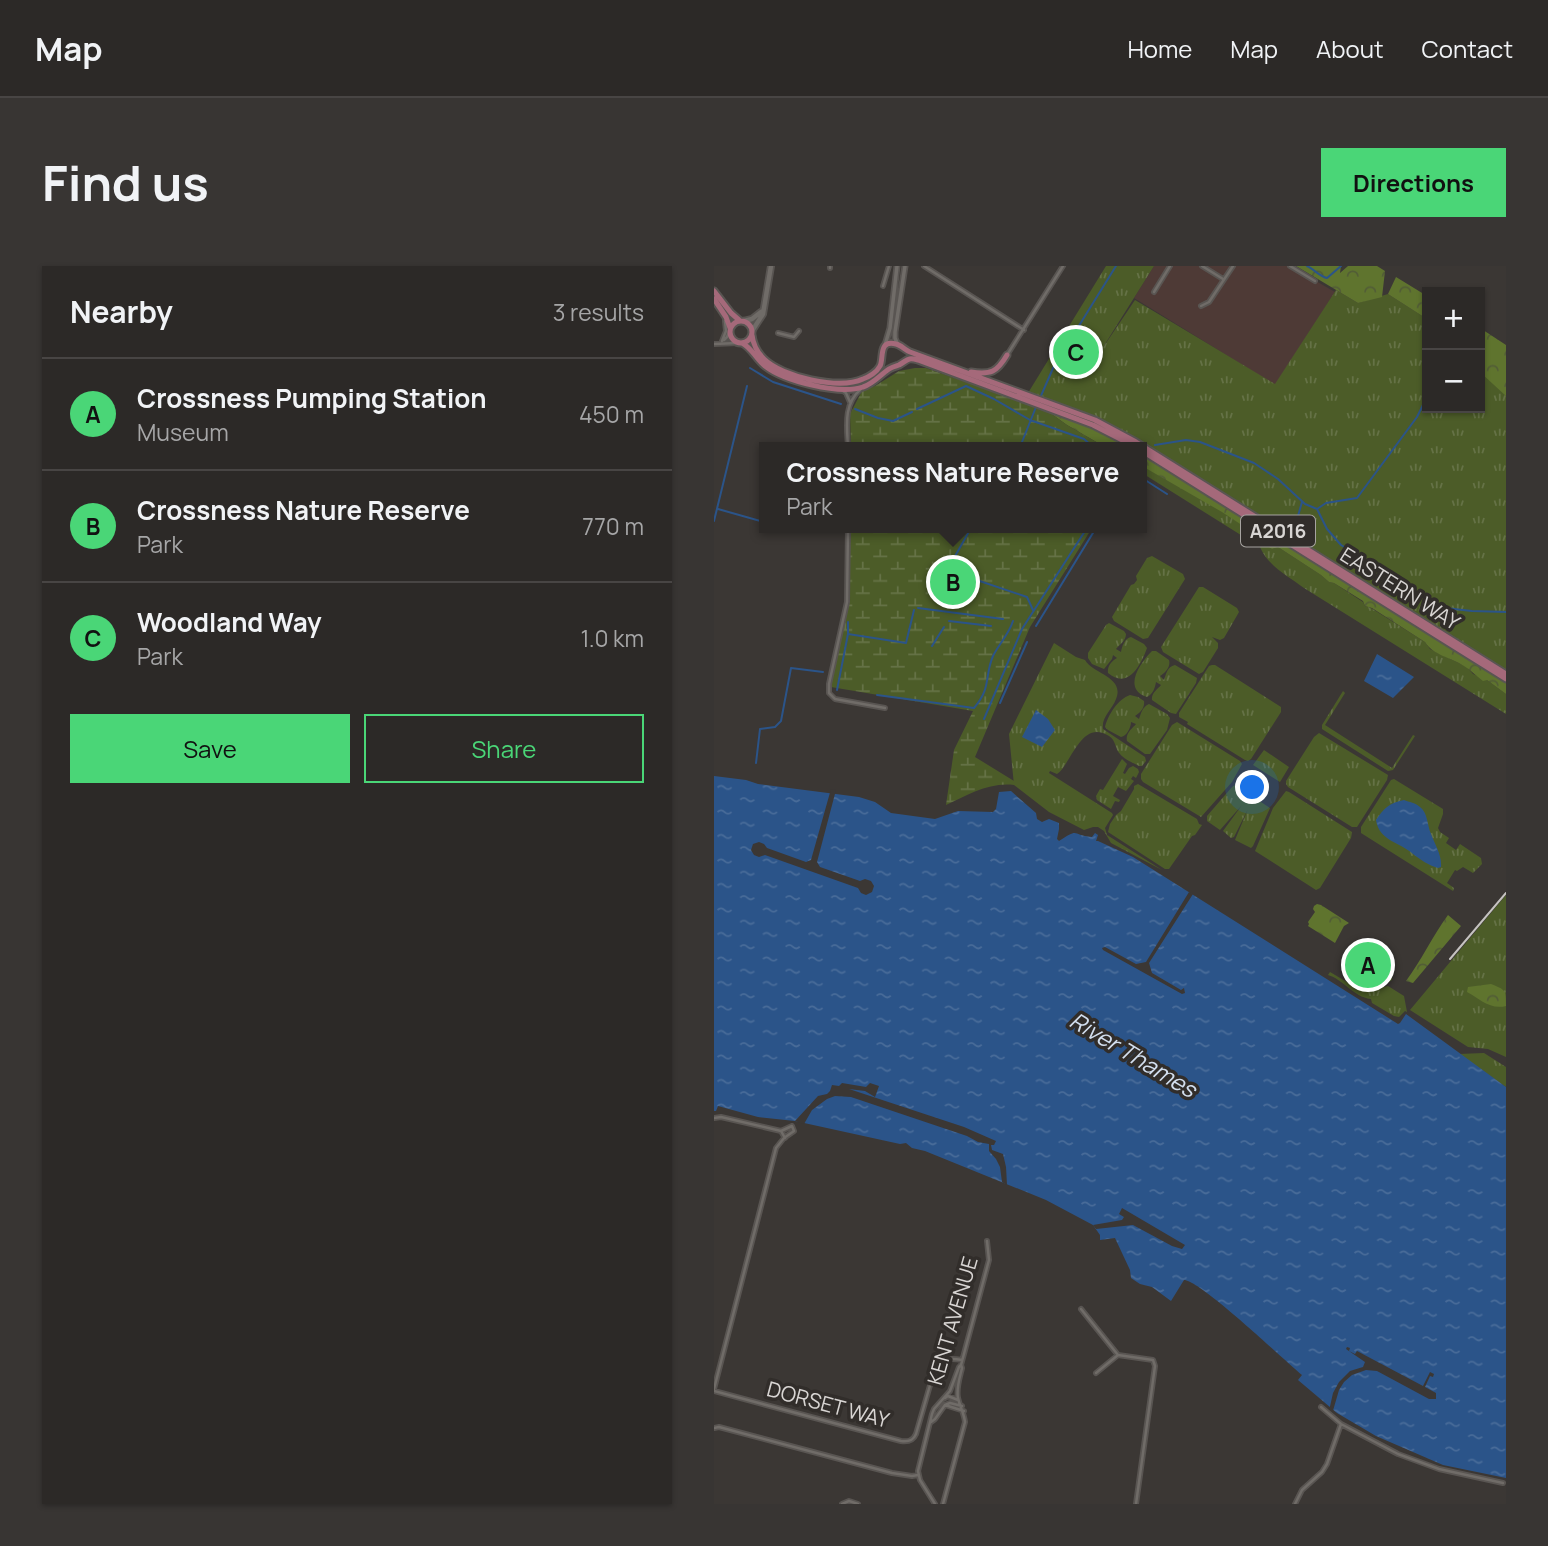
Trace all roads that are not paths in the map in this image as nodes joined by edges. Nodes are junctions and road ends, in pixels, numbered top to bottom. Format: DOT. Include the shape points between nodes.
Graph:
graph roads {
  1 [pos="771,266"];
  2 [pos="889,266"];
  3 [pos="897,266"];
  4 [pos="905,266"];
  5 [pos="924,266"];
  6 [pos="1063,266"];
  7 [pos="1170,266"];
  8 [pos="1202,266"];
  9 [pos="1233,266"];
  10 [pos="1290,266"];
  11 [pos="1224,280"];
  12 [pos="1315,281"];
  13 [pos="884,285"];
  14 [pos="714,291"];
  15 [pos="1154,292"];
  16 [pos="714,299"];
  17 [pos="1201,306"];
  18 [pos="764,309"];
  19 [pos="722,310"];
  20 [pos="742,321"];
  21 [pos="730,330"];
  22 [pos="1024,330"];
  23 [pos="799,331"];
  24 [pos="752,333"];
  25 [pos="778,333"];
  26 [pos="718,342"];
  27 [pos="740,343"];
  28 [pos="901,346"];
  29 [pos="884,347"];
  30 [pos="1007,355"];
  31 [pos="882,359"];
  32 [pos="903,361"];
  33 [pos="938,363"];
  34 [pos="893,366"];
  35 [pos="863,387"];
  36 [pos="839,389"];
  37 [pos="1033,400"];
  38 [pos="1043,404"];
  39 [pos="850,405"];
  40 [pos="848,442"];
  41 [pos="1126,442"];
  42 [pos="1136,442"];
  43 [pos="1147,449"];
  44 [pos="1147,454"];
  45 [pos="848,533"];
  46 [pos="1506,677"];
  47 [pos="885,708"];
  48 [pos="714,1118"];
  49 [pos="781,1131"];
  50 [pos="785,1138"];
  51 [pos="987,1241"];
  52 [pos="1081,1309"];
  53 [pos="1118,1354"];
  54 [pos="962,1360"];
  55 [pos="961,1365"];
  56 [pos="1096,1373"];
  57 [pos="714,1390"];
  58 [pos="945,1398"];
  59 [pos="958,1400"];
  60 [pos="945,1405"];
  61 [pos="962,1406"];
  62 [pos="1321,1408"];
  63 [pos="964,1412"];
  64 [pos="1341,1424"];
  65 [pos="929,1425"];
  66 [pos="714,1427"];
  67 [pos="918,1475"];
  68 [pos="1503,1483"];
  69 [pos="945,1496"];
  70 [pos="933,1498"];
  71 [pos="842,1504"];
  72 [pos="858,1504"];
  73 [pos="935,1504"];
  74 [pos="943,1504"];
  75 [pos="1136,1504"];
  76 [pos="1295,1504"];
  1 -- 18 [label="main road"];
  2 -- 13 [label="street"];
  3 -- 29 [label="street"];
  4 -- 28 [label="street" via="895,332"];
  5 -- 22 [label="street"];
  6 -- 22 [label="street"];
  7 -- 15 [label="street"];
  8 -- 11 [label="street"];
  9 -- 11 [label="street"];
  10 -- 12 [label="street"];
  11 -- 17 [label="street"];
  14 -- 20 [label="main road"];
  16 -- 19 [label="main road"];
  18 -- 20 [label="main road"];
  18 -- 24 [label="main road"];
  19 -- 21 [label="main road"];
  19 -- 26 [label="street" via="726,328"];
  20 -- 21 [label="main road" via="733,323"];
  20 -- 24 [label="main road"];
  21 -- 26 [label="street"];
  21 -- 27 [label="main road" via="731,338"];
  22 -- 30 [label="street"];
  23 -- 25 [label="street" via="794,337"];
  24 -- 27 [label="main road" via="748,342"];
  24 -- 31 [label="main road" via="757,351 770,364 828,383 848,384 867,377"];
  26 -- 27 [label="street"];
  27 -- 36 [label="main road" via="774,372"];
  28 -- 29 [label="main road" via="891,343"];
  28 -- 32 [label="main road"];
  28 -- 33 [label="main road, EASTERN WAY / A2016"];
  29 -- 31 [label="main road"];
  30 -- 33 [label="main road" via="996,370 986,373"];
  31 -- 34 [label="main road"];
  32 -- 34 [label="main road"];
  32 -- 37 [label="main road, EASTERN WAY / A2016" via="918,360"];
  33 -- 37 [label="main road, EASTERN WAY / A2016"];
  34 -- 35 [label="main road"];
  35 -- 36 [label="main road"];
  35 -- 39 [label="street"];
  36 -- 39 [label="street" via="846,393"];
  37 -- 38 [label="main road, EASTERN WAY / A2016"];
  38 -- 41 [label="main road, EASTERN WAY / A2016"];
  38 -- 42 [label="main road, EASTERN WAY / A2016" via="1095,420"];
  39 -- 40 [label="street"];
  43 -- 46 [label="main road, EASTERN WAY / A2016"];
  44 -- 46 [label="main road, EASTERN WAY / A2016"];
  45 -- 47 [label="street" via="847,602 829,693 835,699"];
  48 -- 49 [label="street"];
  49 -- 50 [label="street"];
  49 -- 50 [label="street" via="792,1126 794,1130"];
  50 -- 57 [label="street" via="776,1148"];
  51 -- 54 [label="street, KENT AVENUE" via="989,1260"];
  52 -- 53 [label="street"];
  53 -- 56 [label="street"];
  53 -- 75 [label="street" via="1153,1360 1156,1366"];
  54 -- 55 [label="street, KENT AVENUE"];
  54 -- 57 [label="street, DORSET WAY" via="937,1364 916,1434 908,1442"];
  55 -- 58 [label="street, KENT AVENUE"];
  55 -- 59 [label="street"];
  58 -- 59 [label="street, KENT AVENUE"];
  58 -- 65 [label="street, KENT AVENUE" via="934,1409"];
  59 -- 61 [label="street"];
  60 -- 61 [label="street, KENT AVENUE"];
  60 -- 63 [label="street, KENT AVENUE"];
  60 -- 65 [label="street, KENT AVENUE"];
  61 -- 63 [label="street"];
  62 -- 64 [label="street"];
  63 -- 69 [label="street"];
  64 -- 68 [label="street" via="1405,1457"];
  64 -- 76 [label="street" via="1327,1464 1301,1490"];
  65 -- 67 [label="street, KENT AVENUE"];
  66 -- 67 [label="street" via="892,1473"];
  67 -- 70 [label="street"];
  69 -- 70 [label="street" via="940,1501"];
  69 -- 74 [label="street"];
  70 -- 73 [label="street"];
  71 -- 72 [label="street"];
}
